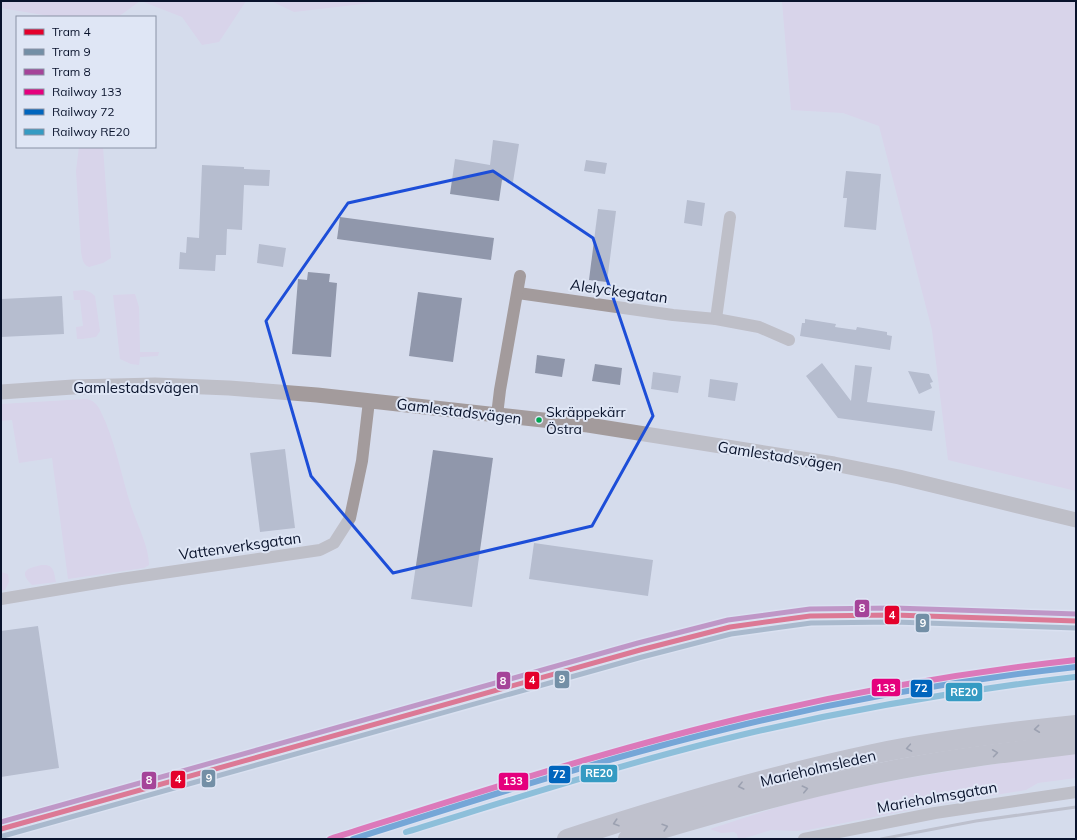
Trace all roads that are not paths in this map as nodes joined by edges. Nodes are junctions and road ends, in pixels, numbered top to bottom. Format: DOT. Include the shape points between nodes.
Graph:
graph roads {
  1 [pos="730,217"];
  2 [pos="520,276"];
  3 [pos="518,293"];
  4 [pos="716,319"];
  5 [pos="789,340"];
  6 [pos="1,392"];
  7 [pos="369,400"];
  8 [pos="497,416"];
  9 [pos="1076,520"];
  10 [pos="1,598"];
  11 [pos="1076,725"];
  12 [pos="1076,744"];
  13 [pos="1076,792"];
  14 [pos="567,839"];
  15 [pos="628,839"];
  16 [pos="804,839"];
  1 -- 4 [label="street"];
  2 -- 3 [label="street"];
  3 -- 4 [label="street, Alelyckegatan"];
  3 -- 8 [label="street"];
  4 -- 5 [label="street, Alelyckegatan" via="759,327"];
  6 -- 7 [label="street, Gamlestadsvägen" via="155,385 229,388"];
  7 -- 8 [label="street, Gamlestadsvägen"];
  7 -- 10 [label="street, Vattenverksgatan" via="362,461 350,518 334,543 320,550"];
  8 -- 9 [label="street, Gamlestadsvägen" via="588,425 827,462"];
  11 -- 14 [label="highway, Marieholmsleden, one-way" via="967,738 853,759 729,789"];
  15 -- 12 [label="highway, Marieholmsleden, one-way" via="741,805 876,774 995,753"];
  13 -- 16 [label="street, Marieholmsgatan" via="935,813"];
}
